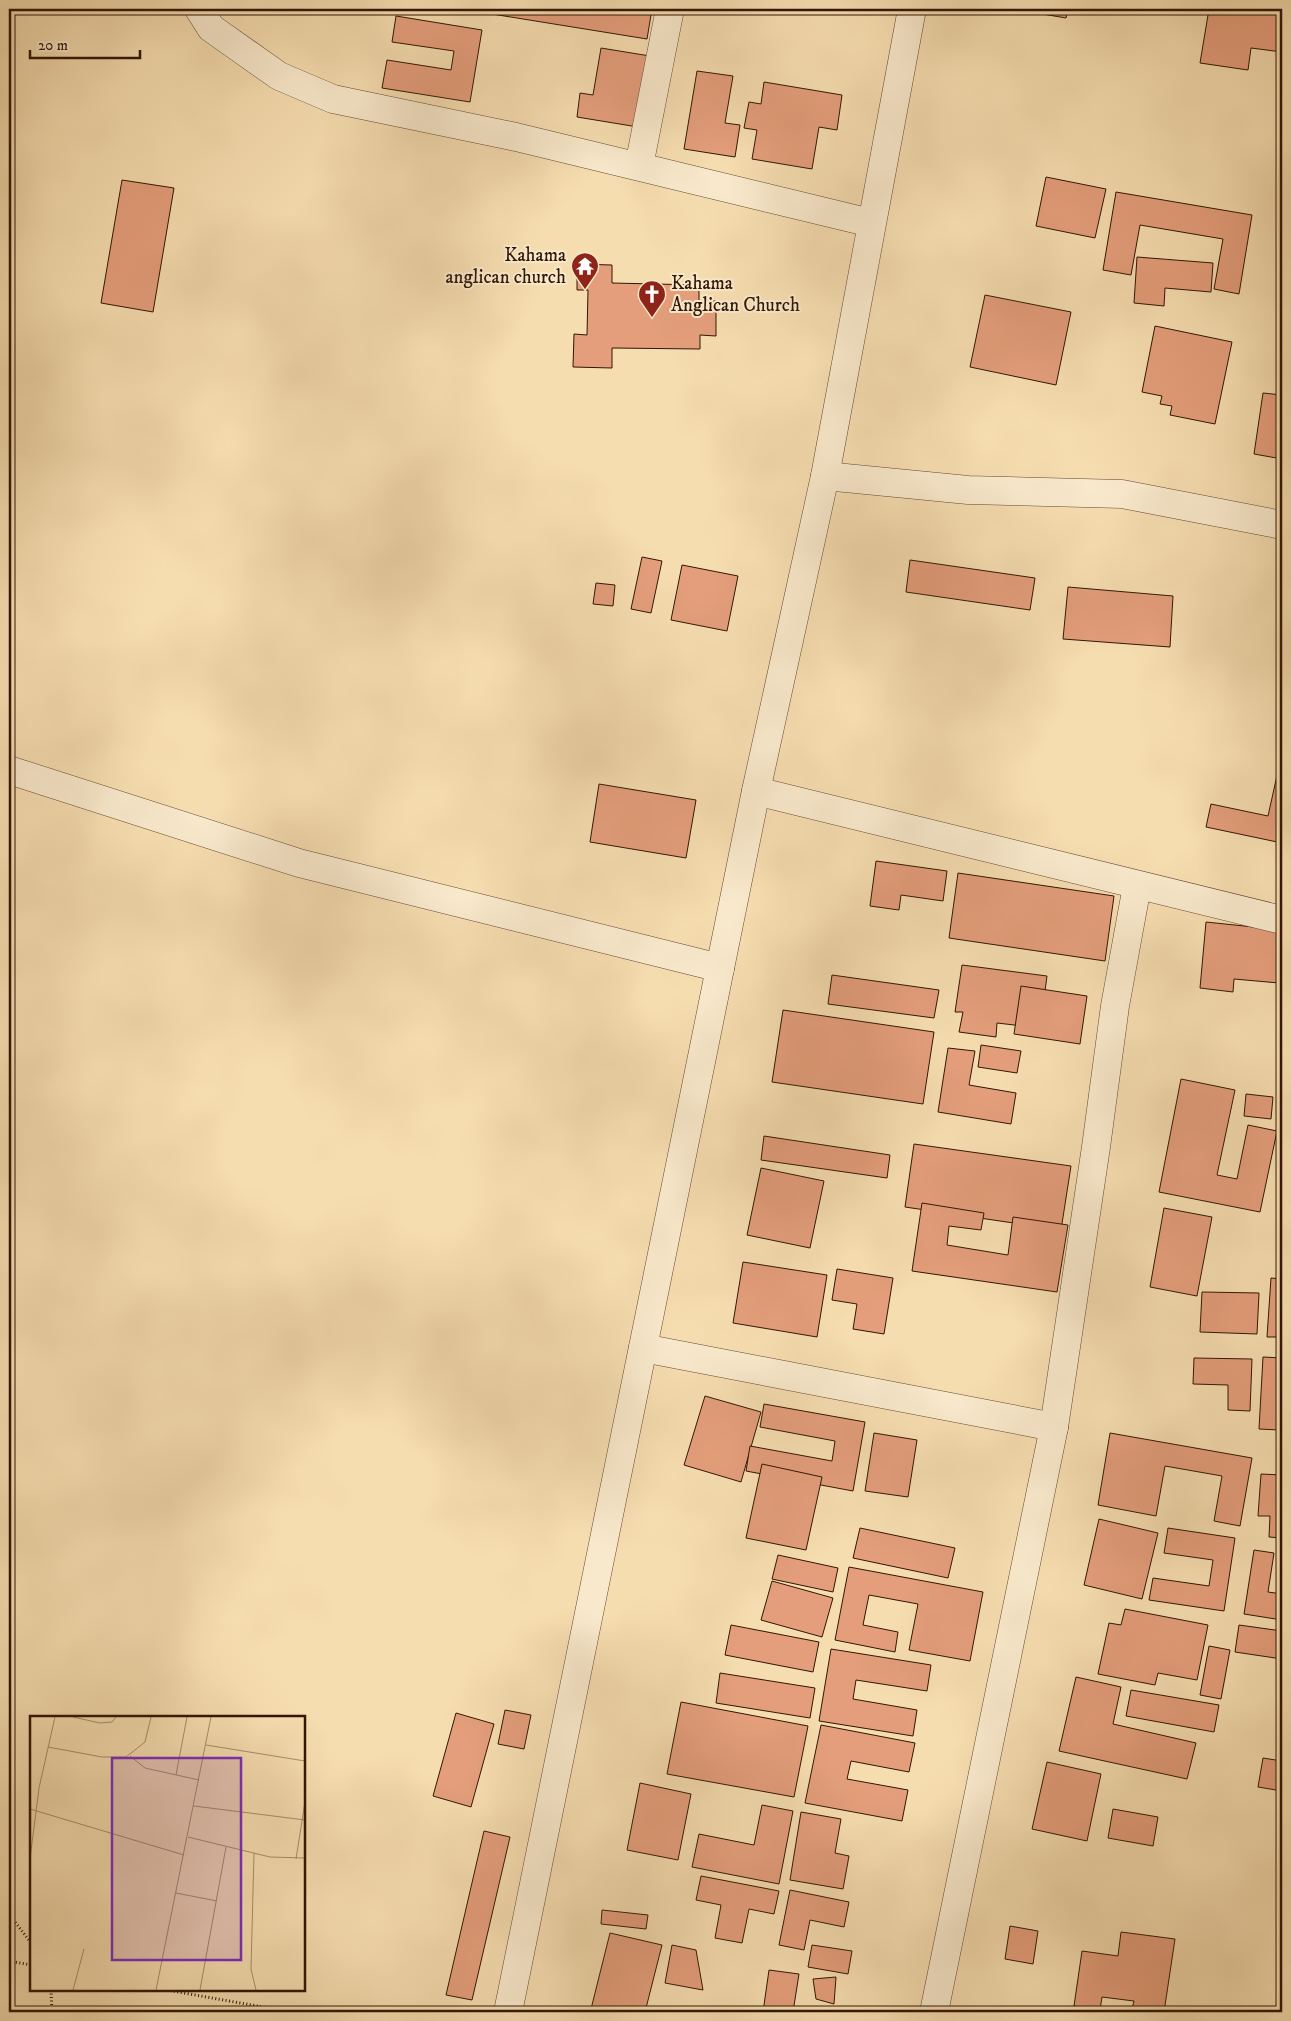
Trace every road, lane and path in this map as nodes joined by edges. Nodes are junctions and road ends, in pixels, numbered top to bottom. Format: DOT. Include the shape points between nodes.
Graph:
graph roads {
  1 [pos="199,9"];
  2 [pos="670,9"];
  3 [pos="912,9"];
  4 [pos="638,166"];
  5 [pos="871,223"];
  6 [pos="825,476"];
  7 [pos="1282,524"];
  8 [pos="9,770"];
  9 [pos="756,791"];
  10 [pos="1137,886"];
  11 [pos="1282,920"];
  12 [pos="720,968"];
  13 [pos="643,1348"];
  14 [pos="1054,1427"];
  15 [pos="9,1914"];
  16 [pos="30,1942"];
  17 [pos="9,1961"];
  18 [pos="30,1965"];
  19 [pos="51,1991"];
  20 [pos="173,1991"];
  21 [pos="52,2012"];
  22 [pos="290,2012"];
  23 [pos="508,2012"];
  24 [pos="934,2012"];
  1 -- 4 [label="street" via="211,28 279,76 334,99 516,136"];
  2 -- 4 [label="street"];
  3 -- 5 [label="street"];
  4 -- 5 [label="street"];
  5 -- 6 [label="street"];
  6 -- 7 [label="street" via="968,490 1122,494"];
  6 -- 9 [label="street"];
  8 -- 12 [label="street" via="299,863"];
  9 -- 10 [label="street"];
  9 -- 12 [label="street"];
  10 -- 11 [label="street"];
  10 -- 14 [label="street" via="1115,1006"];
  12 -- 13 [label="street"];
  13 -- 14 [label="street"];
  13 -- 23 [label="street"];
  14 -- 24 [label="street"];
  15 -- 16 [label="path"];
  17 -- 18 [label="path"];
  19 -- 21 [label="path"];
  20 -- 22 [label="path"];
}
